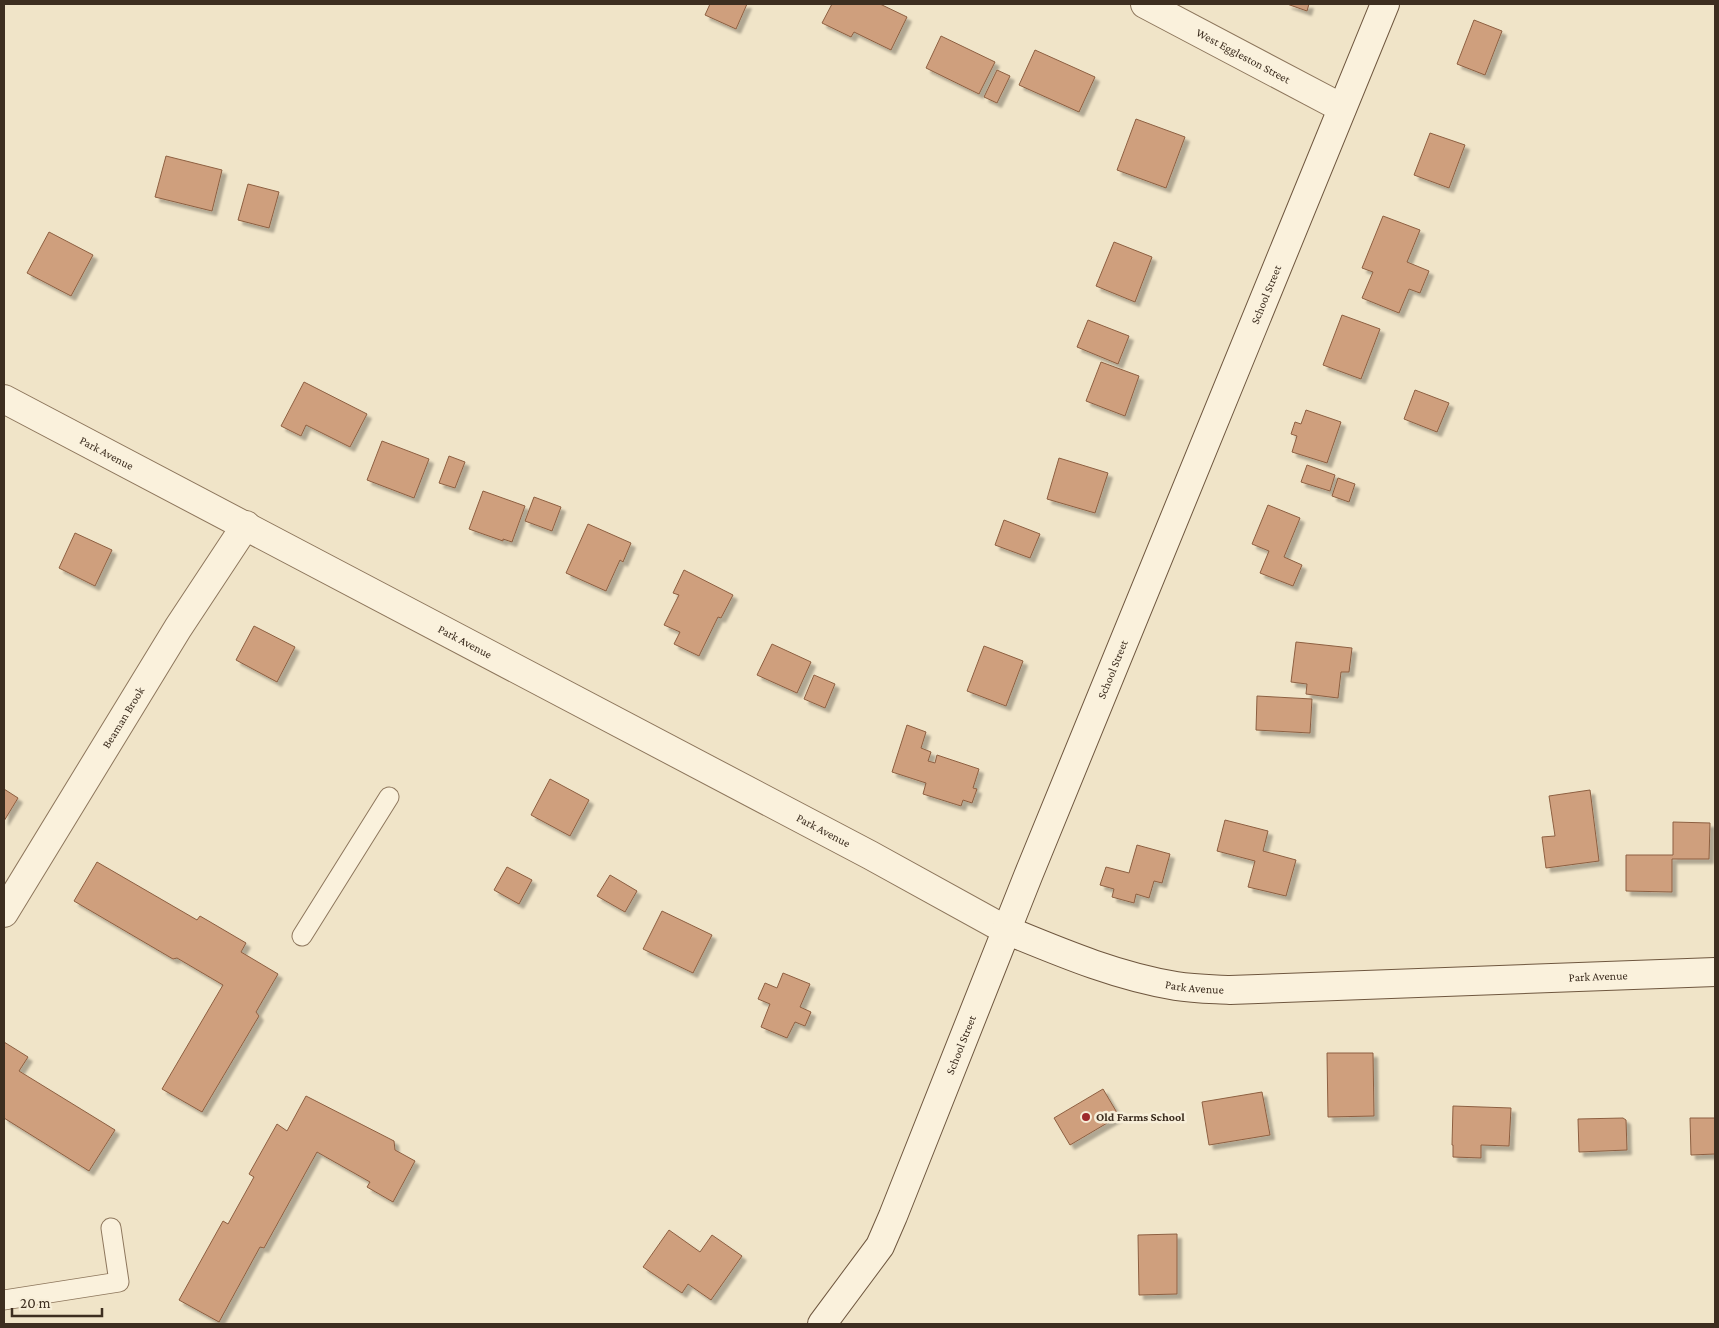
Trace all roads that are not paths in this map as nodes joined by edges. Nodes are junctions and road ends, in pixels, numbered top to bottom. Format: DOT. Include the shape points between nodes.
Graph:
graph roads {
  1 [pos="1145,4"];
  2 [pos="1385,4"];
  3 [pos="1342,108"];
  4 [pos="4,399"];
  5 [pos="246,525"];
  6 [pos="389,798"];
  7 [pos="4,913"];
  8 [pos="1006,930"];
  9 [pos="302,936"];
  10 [pos="1715,972"];
  11 [pos="111,1228"];
  12 [pos="4,1300"];
  13 [pos="822,1324"];
  1 -- 3 [label="main road, West Eggleston Street"];
  2 -- 3 [label="main road, School Street"];
  3 -- 8 [label="main road, School Street"];
  4 -- 5 [label="main road, Park Avenue"];
  5 -- 7 [label="main road, Beaman Brook" via="178,628"];
  5 -- 8 [label="main road, Park Avenue"];
  6 -- 9 [label="lane"];
  8 -- 10 [label="main road, Park Avenue" via="1086,963 1178,987 1230,990"];
  8 -- 13 [label="main road, School Street" via="880,1246"];
  11 -- 12 [label="lane" via="119,1282"];
}
